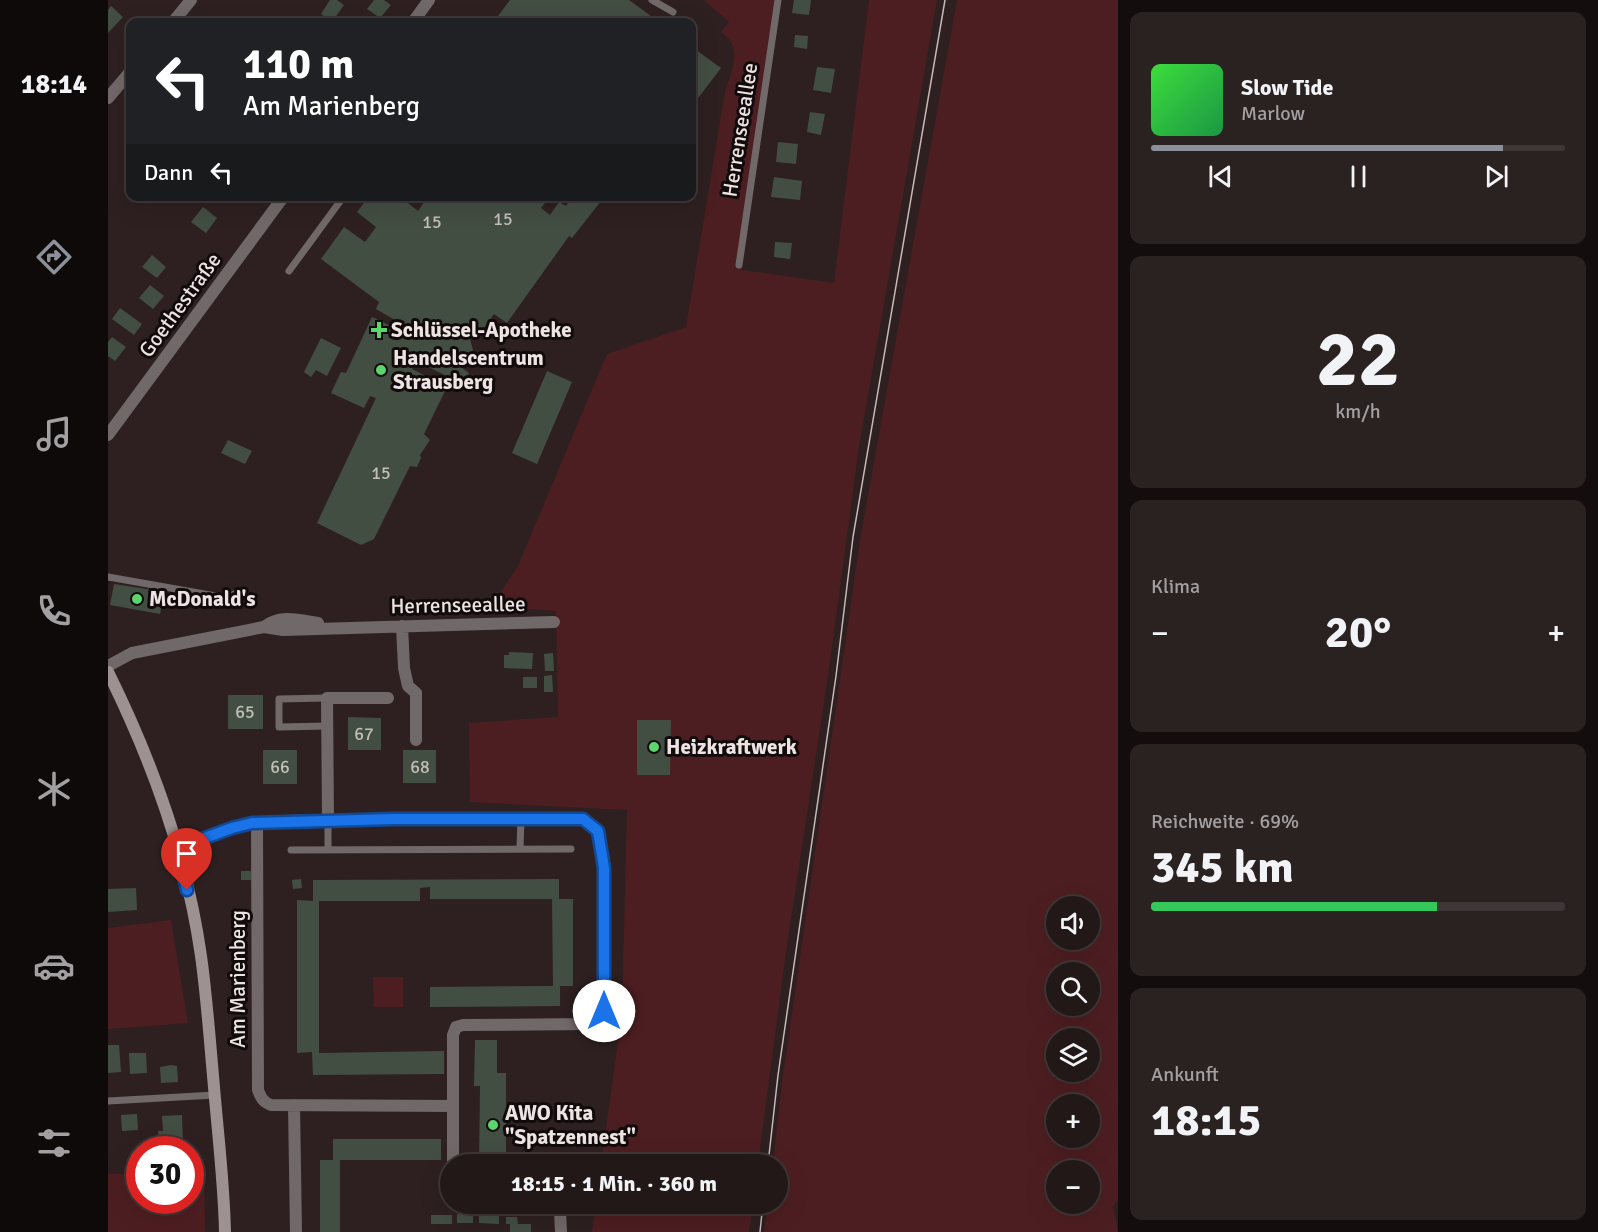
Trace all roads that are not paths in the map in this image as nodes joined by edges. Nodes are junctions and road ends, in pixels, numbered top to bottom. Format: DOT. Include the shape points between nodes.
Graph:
graph roads {
  1 [pos="191,0"];
  2 [pos="429,0"];
  3 [pos="652,0"];
  4 [pos="778,0"];
  5 [pos="673,12"];
  6 [pos="176,18"];
  7 [pos="416,18"];
  8 [pos="126,77"];
  9 [pos="108,98"];
  10 [pos="280,201"];
  11 [pos="340,201"];
  12 [pos="739,265"];
  13 [pos="288,271"];
  14 [pos="108,435"];
  15 [pos="108,577"];
  16 [pos="240,591"];
  17 [pos="554,622"];
  18 [pos="402,626"];
  19 [pos="108,666"];
  20 [pos="108,672"];
  21 [pos="327,698"];
  22 [pos="388,698"];
  23 [pos="328,726"];
  24 [pos="416,740"];
  25 [pos="521,818"];
  26 [pos="328,820"];
  27 [pos="257,823"];
  28 [pos="177,848"];
  29 [pos="520,848"];
  30 [pos="571,849"];
  31 [pos="291,850"];
  32 [pos="328,850"];
  33 [pos="215,1095"];
  34 [pos="108,1101"];
  35 [pos="294,1105"];
  36 [pos="453,1106"];
  37 [pos="453,1154"];
  38 [pos="560,1214"];
  39 [pos="225,1232"];
  40 [pos="296,1232"];
  41 [pos="561,1232"];
  1 -- 6 [label="street"];
  2 -- 7 [label="street"];
  3 -- 5 [label="lane"];
  4 -- 12 [label="lane, Herrenseeallee"];
  8 -- 9 [label="street"];
  10 -- 14 [label="street, Goethestraße"];
  11 -- 13 [label="lane"];
  15 -- 16 [label="lane" via="227,598"];
  17 -- 18 [label="street, Herrenseeallee"];
  18 -- 19 [label="street, Herrenseeallee" via="274,620 264,627 132,653"];
  18 -- 24 [label="street" via="404,668 408,686 416,693"];
  20 -- 28 [label="main road" via="158,786"];
  21 -- 22 [label="street"];
  21 -- 23 [label="street"];
  21 -- 23 [label="lane" via="279,699 279,727"];
  23 -- 26 [label="street"];
  25 -- 26 [label="street"];
  25 -- 29 [label="lane"];
  25 -- 36 [label="street" via="583,819 598,831 604,868 604,1011 598,1021 589,1024 456,1027"];
  26 -- 27 [label="street"];
  26 -- 32 [label="lane"];
  27 -- 28 [label="street"];
  27 -- 35 [label="street, Am Marienberg" via="258,1090 264,1102 271,1105"];
  28 -- 33 [label="main road" via="201,954"];
  29 -- 30 [label="lane"];
  29 -- 32 [label="lane"];
  31 -- 32 [label="lane"];
  33 -- 34 [label="lane"];
  33 -- 39 [label="main road"];
  35 -- 36 [label="street, Am Marienberg"];
  35 -- 40 [label="street"];
  36 -- 37 [label="street"];
  38 -- 41 [label="street"];
}
